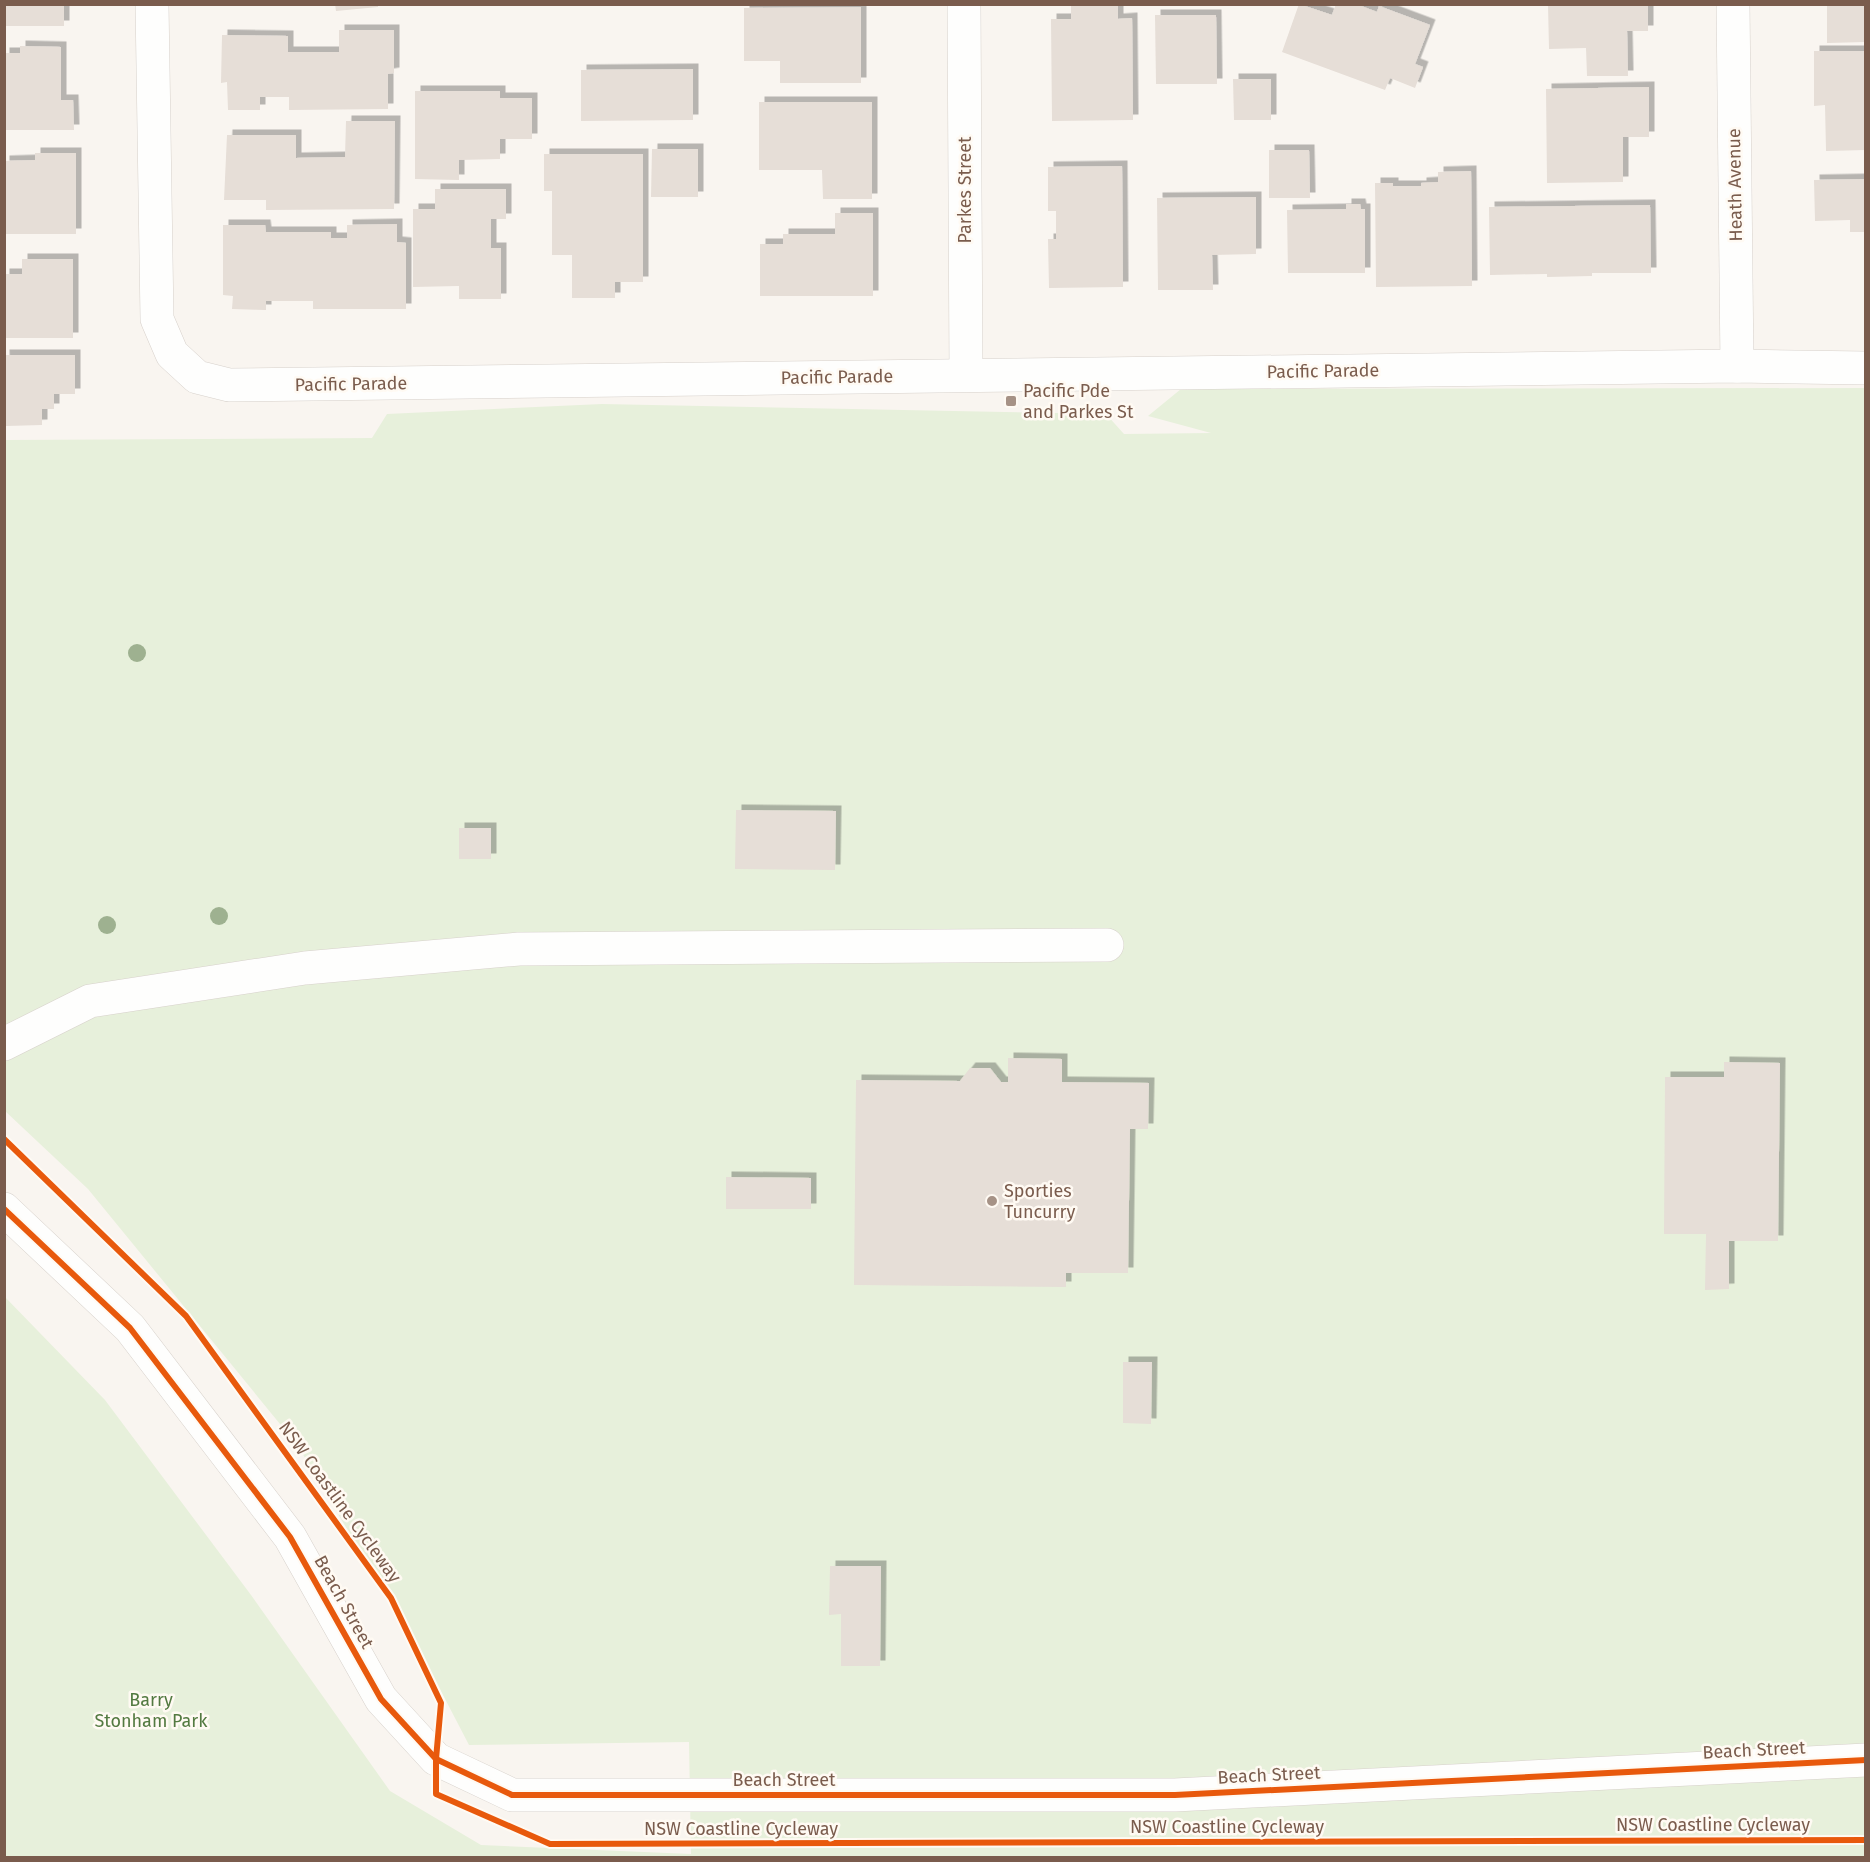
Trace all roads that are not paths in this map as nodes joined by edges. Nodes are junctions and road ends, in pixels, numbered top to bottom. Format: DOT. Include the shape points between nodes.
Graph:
graph roads {
  1 [pos="152,4"];
  2 [pos="964,4"];
  3 [pos="1733,4"];
  4 [pos="1737,366"];
  5 [pos="1866,368"];
  6 [pos="966,375"];
  7 [pos="1107,945"];
  8 [pos="4,1044"];
  9 [pos="4,1209"];
  10 [pos="1854,1761"];
  1 -- 6 [label="street, Pacific Parade" via="157,319 172,354 197,377 229,385"];
  2 -- 6 [label="street, Parkes Street"];
  3 -- 4 [label="street, Heath Avenue"];
  4 -- 5 [label="street, Pacific Parade"];
  4 -- 6 [label="street, Pacific Parade"];
  7 -- 8 [label="street" via="519,949 398,959 305,968 90,1001"];
  9 -- 10 [label="street, Beach Street" via="130,1328 290,1537 381,1699 436,1759 512,1795 1175,1795"];
}
